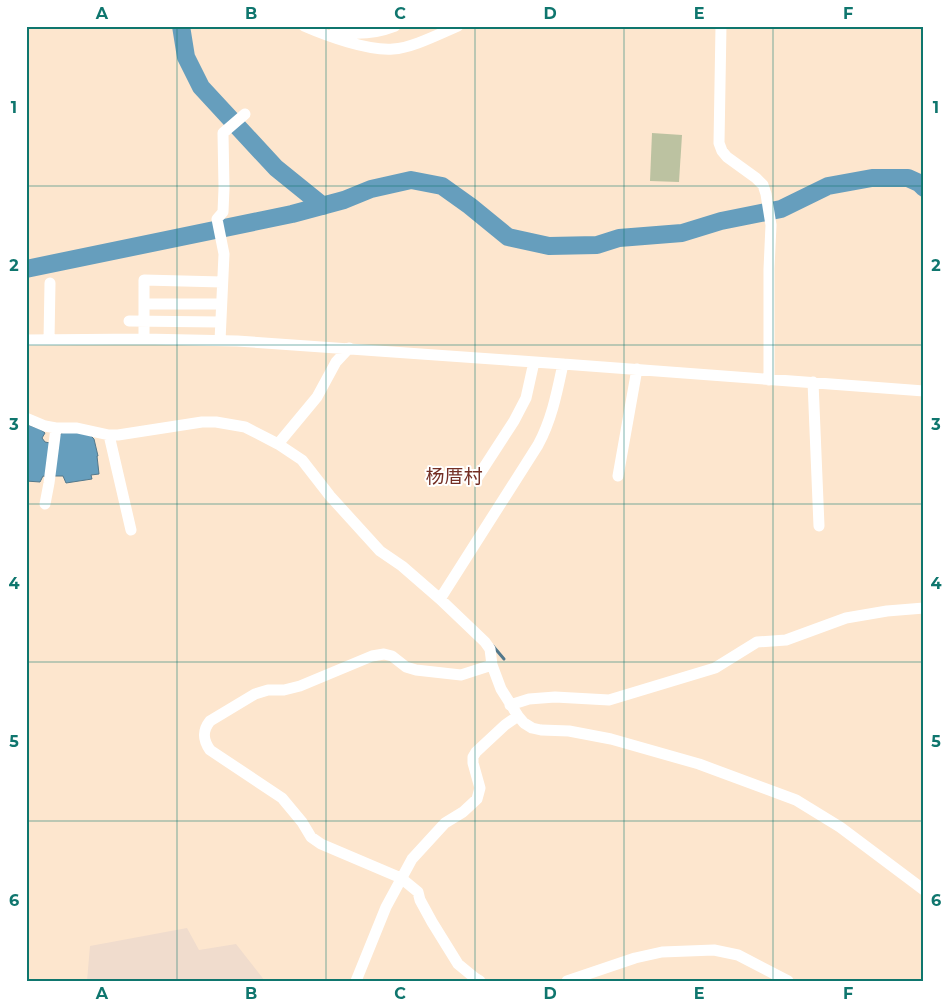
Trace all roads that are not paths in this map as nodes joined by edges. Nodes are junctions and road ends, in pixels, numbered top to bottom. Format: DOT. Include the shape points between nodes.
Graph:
graph roads {
  1 [pos="304,26"];
  2 [pos="312,26"];
  3 [pos="458,26"];
  4 [pos="721,26"];
  5 [pos="390,28"];
  6 [pos="245,114"];
  7 [pos="222,282"];
  8 [pos="50,283"];
  9 [pos="144,304"];
  10 [pos="221,304"];
  11 [pos="129,321"];
  12 [pos="144,321"];
  13 [pos="220,322"];
  14 [pos="144,339"];
  15 [pos="26,340"];
  16 [pos="49,340"];
  17 [pos="220,340"];
  18 [pos="349,348"];
  19 [pos="534,362"];
  20 [pos="563,364"];
  21 [pos="637,370"];
  22 [pos="769,380"];
  23 [pos="813,382"];
  24 [pos="924,391"];
  25 [pos="26,418"];
  26 [pos="56,431"];
  27 [pos="110,435"];
  28 [pos="278,444"];
  29 [pos="618,476"];
  30 [pos="477,478"];
  31 [pos="45,504"];
  32 [pos="819,526"];
  33 [pos="131,530"];
  34 [pos="440,599"];
  35 [pos="924,608"];
  36 [pos="492,665"];
  37 [pos="510,705"];
  38 [pos="518,716"];
  39 [pos="401,878"];
  40 [pos="924,890"];
  41 [pos="356,981"];
  42 [pos="480,981"];
  43 [pos="567,981"];
  44 [pos="788,981"];
  1 -- 3 [label="street" via="357,44 393,49 409,46"];
  2 -- 5 [label="street" via="347,33"];
  4 -- 22 [label="street" via="719,143 727,157 763,185 771,225"];
  6 -- 7 [label="street" via="224,133 223,212 217,219 224,254"];
  7 -- 9 [label="street" via="144,280"];
  7 -- 10 [label="street"];
  8 -- 16 [label="street"];
  9 -- 10 [label="street"];
  9 -- 12 [label="street"];
  10 -- 13 [label="street"];
  11 -- 12 [label="street"];
  12 -- 13 [label="street"];
  12 -- 14 [label="street"];
  13 -- 17 [label="street"];
  14 -- 16 [label="street"];
  14 -- 17 [label="street"];
  15 -- 16 [label="street"];
  17 -- 18 [label="street"];
  18 -- 19 [label="street"];
  18 -- 28 [label="street" via="336,362 317,396"];
  19 -- 20 [label="street"];
  19 -- 30 [label="street" via="526,398"];
  20 -- 21 [label="street"];
  20 -- 34 [label="street" via="546,430"];
  21 -- 22 [label="street"];
  21 -- 29 [label="street"];
  22 -- 23 [label="street"];
  23 -- 24 [label="street"];
  23 -- 32 [label="street"];
  25 -- 26 [label="street"];
  26 -- 27 [label="street" via="77,428"];
  26 -- 31 [label="street"];
  27 -- 28 [label="street" via="216,422 245,427"];
  27 -- 33 [label="street"];
  28 -- 34 [label="street" via="302,460 383,548"];
  34 -- 36 [label="street" via="490,649"];
  35 -- 37 [label="street" via="846,618 786,640 757,642 715,668 609,700 555,697 529,699"];
  36 -- 37 [label="street" via="500,689"];
  36 -- 39 [label="street" via="462,675 416,670 392,656 372,656 300,686 255,694 206,727 204,736 210,750 282,798 311,837"];
  37 -- 38 [label="street"];
  38 -- 39 [label="street" via="473,757 480,788 476,799 463,812 445,822 412,859"];
  38 -- 40 [label="street" via="532,728 611,739 699,764 796,800 840,827"];
  39 -- 41 [label="street"];
  39 -- 42 [label="street" via="418,892 458,964"];
  43 -- 44 [label="street" via="662,952 714,950 738,956"];
}
